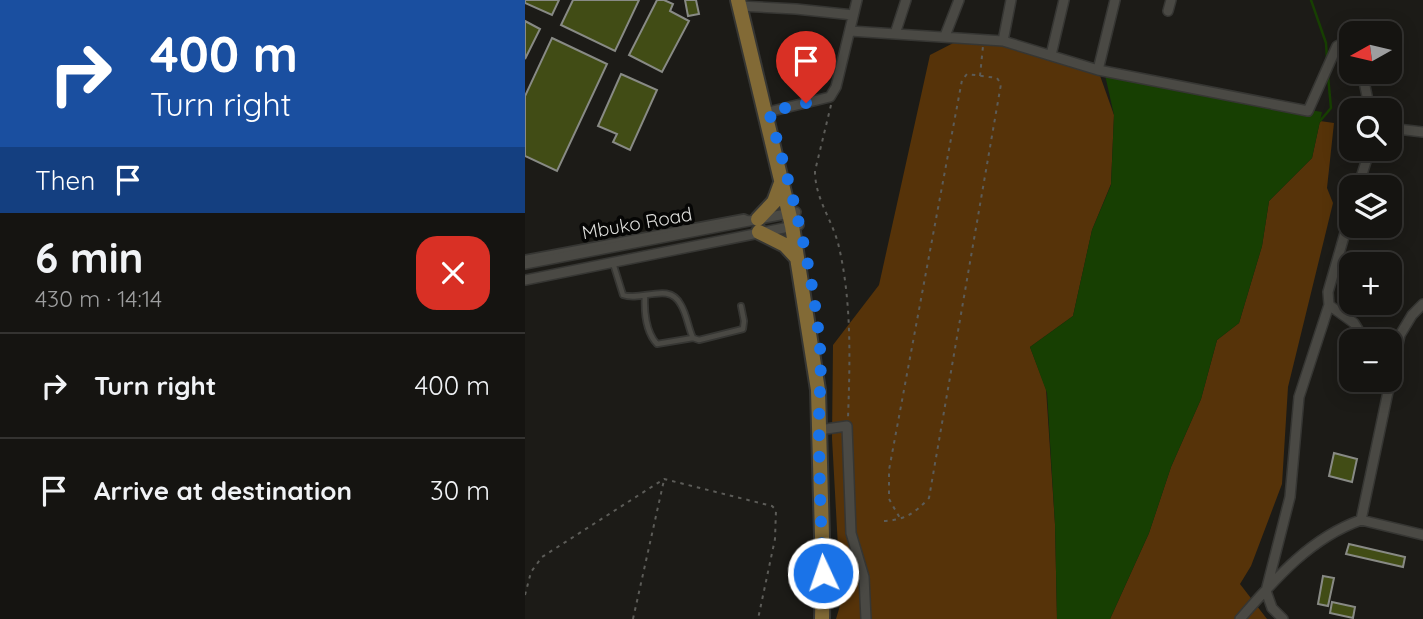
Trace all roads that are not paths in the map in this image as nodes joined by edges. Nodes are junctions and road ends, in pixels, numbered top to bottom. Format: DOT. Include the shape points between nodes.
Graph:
graph roads {
  1 [pos="857,0"];
  2 [pos="906,0"];
  3 [pos="959,0"];
  4 [pos="1011,0"];
  5 [pos="1065,0"];
  6 [pos="1115,0"];
  7 [pos="1171,0"];
  8 [pos="739,3"];
  9 [pos="778,4"];
  10 [pos="803,5"];
  11 [pos="1168,11"];
  12 [pos="853,15"];
  13 [pos="850,31"];
  14 [pos="895,34"];
  15 [pos="945,36"];
  16 [pos="1003,41"];
  17 [pos="1339,45"];
  18 [pos="1051,55"];
  19 [pos="1098,70"];
  20 [pos="767,112"];
  21 [pos="1402,130"];
  22 [pos="1423,132"];
  23 [pos="781,181"];
  24 [pos="794,219"];
  25 [pos="752,226"];
  26 [pos="1344,238"];
  27 [pos="525,258"];
  28 [pos="798,259"];
  29 [pos="613,262"];
  30 [pos="525,264"];
  31 [pos="525,280"];
  32 [pos="645,295"];
  33 [pos="1423,296"];
  34 [pos="1329,305"];
  35 [pos="1421,305"];
  36 [pos="741,306"];
  37 [pos="1358,329"];
  38 [pos="1402,332"];
  39 [pos="693,338"];
  40 [pos="818,390"];
  41 [pos="1387,392"];
  42 [pos="819,430"];
  43 [pos="1361,520"];
  44 [pos="1423,535"];
  45 [pos="1266,591"];
  46 [pos="822,619"];
  47 [pos="866,619"];
  48 [pos="1240,619"];
  49 [pos="1283,619"];
  1 -- 12 [label="street"];
  2 -- 14 [label="street"];
  3 -- 15 [label="street"];
  4 -- 16 [label="street"];
  5 -- 18 [label="street"];
  6 -- 19 [label="street"];
  7 -- 11 [label="street"];
  8 -- 9 [label="street"];
  8 -- 20 [label="main road"];
  9 -- 10 [label="street"];
  10 -- 12 [label="street"];
  12 -- 13 [label="street"];
  13 -- 14 [label="street"];
  13 -- 20 [label="street" via="830,97"];
  14 -- 15 [label="street"];
  15 -- 16 [label="street"];
  16 -- 18 [label="street"];
  17 -- 19 [label="street" via="1308,111"];
  18 -- 19 [label="street"];
  20 -- 23 [label="main road"];
  20 -- 24 [label="main road"];
  21 -- 22 [label="street"];
  23 -- 24 [label="main road"];
  23 -- 25 [label="main road" via="774,202"];
  24 -- 25 [label="street"];
  24 -- 28 [label="main road"];
  24 -- 40 [label="main road" via="818,325"];
  25 -- 27 [label="lane, Mbuko Road" via="744,217"];
  25 -- 28 [label="main road"];
  25 -- 29 [label="street"];
  25 -- 30 [label="street"];
  26 -- 34 [label="street" via="1328,292"];
  28 -- 40 [label="main road"];
  29 -- 31 [label="street"];
  29 -- 32 [label="lane" via="623,295"];
  32 -- 39 [label="lane" via="667,292 681,302"];
  32 -- 39 [label="lane" via="649,331 657,344"];
  33 -- 35 [label="street"];
  34 -- 37 [label="street"];
  34 -- 45 [label="street" via="1299,397 1290,497"];
  35 -- 38 [label="street"];
  36 -- 39 [label="lane" via="743,329"];
  40 -- 42 [label="main road"];
  41 -- 43 [label="street"];
  42 -- 46 [label="main road"];
  42 -- 47 [label="street" via="847,426 852,533 864,577"];
  43 -- 44 [label="street"];
  43 -- 45 [label="street" via="1316,542"];
  45 -- 48 [label="street"];
  45 -- 49 [label="street" via="1272,608"];
}
